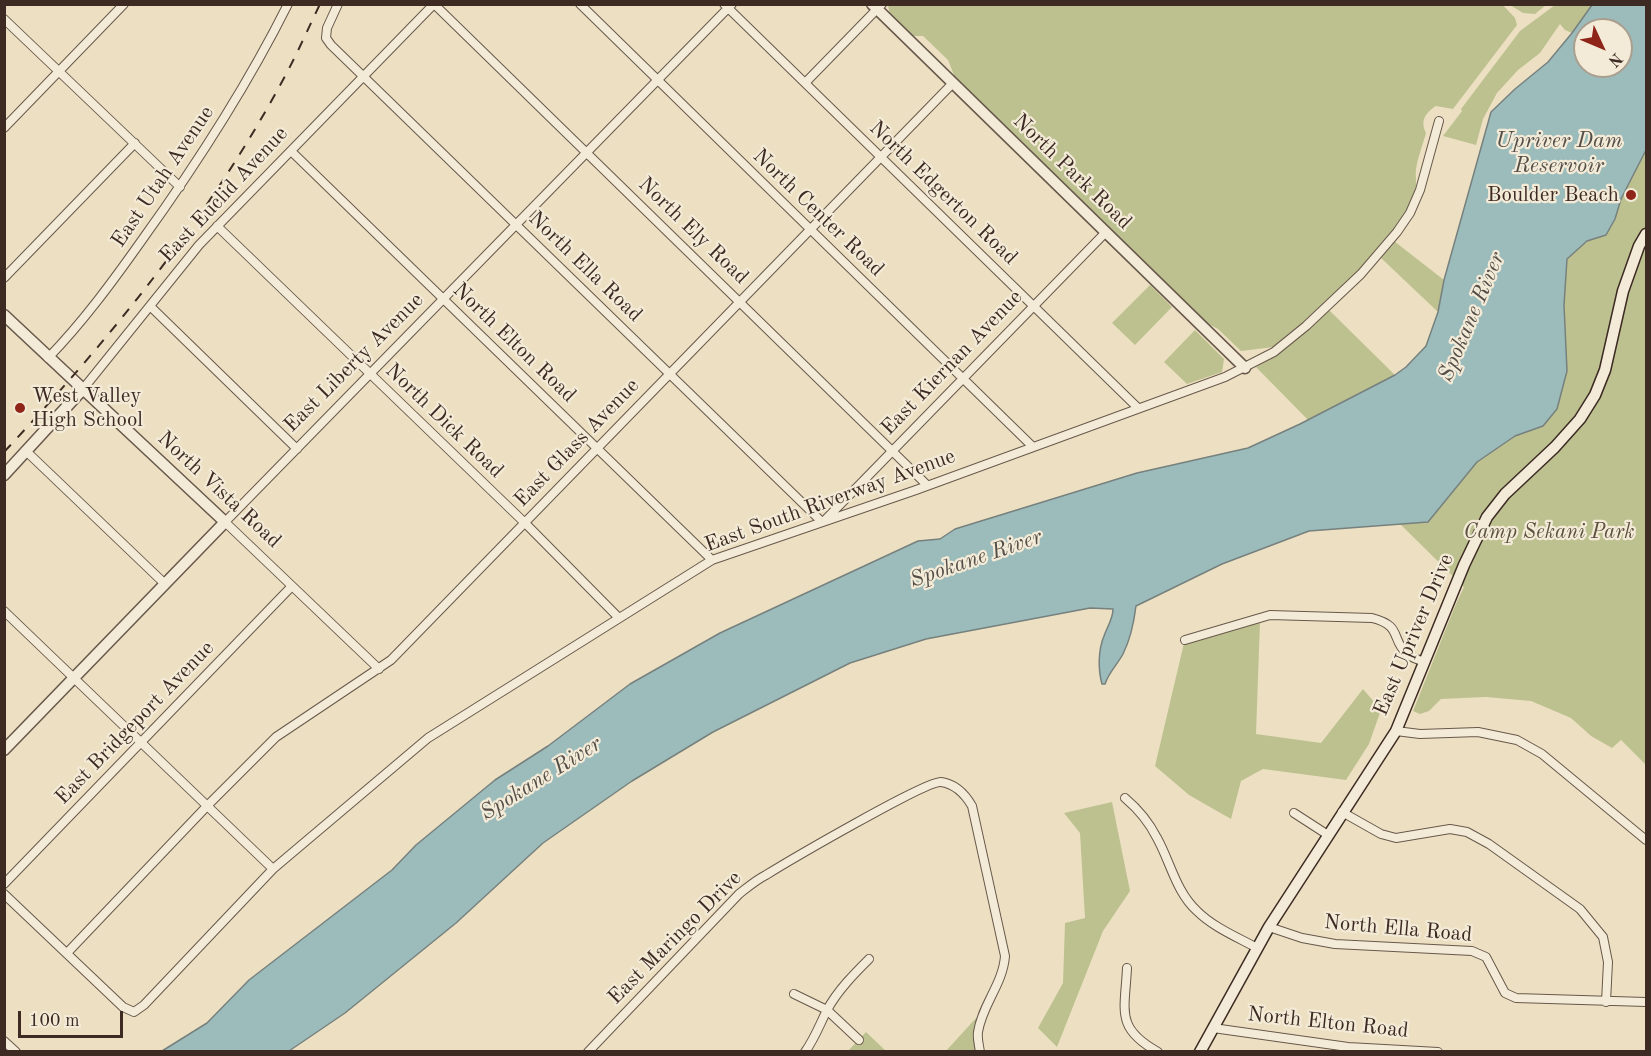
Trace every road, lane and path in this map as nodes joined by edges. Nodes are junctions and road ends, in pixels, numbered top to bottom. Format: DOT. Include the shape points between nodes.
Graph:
graph roads {
  1 [pos="124,4"];
  2 [pos="288,4"];
  3 [pos="338,4"];
  4 [pos="434,4"];
  5 [pos="580,4"];
  6 [pos="728,6"];
  7 [pos="877,6"];
  8 [pos="4,18"];
  9 [pos="60,70"];
  10 [pos="364,76"];
  11 [pos="658,81"];
  12 [pos="805,83"];
  13 [pos="953,83"];
  14 [pos="1439,121"];
  15 [pos="4,128"];
  16 [pos="135,143"];
  17 [pos="291,151"];
  18 [pos="587,153"];
  19 [pos="881,158"];
  20 [pos="180,187"];
  21 [pos="217,226"];
  22 [pos="517,226"];
  23 [pos="810,230"];
  24 [pos="1106,232"];
  25 [pos="1647,234"];
  26 [pos="4,278"];
  27 [pos="444,300"];
  28 [pos="740,302"];
  29 [pos="1034,306"];
  30 [pos="151,307"];
  31 [pos="4,315"];
  32 [pos="48,358"];
  33 [pos="1245,368"];
  34 [pos="670,374"];
  35 [pos="371,375"];
  36 [pos="963,378"];
  37 [pos="83,389"];
  38 [pos="1138,408"];
  39 [pos="1032,446"];
  40 [pos="598,448"];
  41 [pos="297,449"];
  42 [pos="892,450"];
  43 [pos="26,451"];
  44 [pos="4,475"];
  45 [pos="927,485"];
  46 [pos="823,520"];
  47 [pos="225,522"];
  48 [pos="525,523"];
  49 [pos="712,560"];
  50 [pos="165,584"];
  51 [pos="292,586"];
  52 [pos="5,612"];
  53 [pos="619,618"];
  54 [pos="1185,640"];
  55 [pos="1425,662"];
  56 [pos="379,669"];
  57 [pos="74,677"];
  58 [pos="1396,730"];
  59 [pos="141,742"];
  60 [pos="4,750"];
  61 [pos="1125,798"];
  62 [pos="208,805"];
  63 [pos="1342,812"];
  64 [pos="1294,813"];
  65 [pos="1328,835"];
  66 [pos="1647,840"];
  67 [pos="273,869"];
  68 [pos="4,884"];
  69 [pos="4,894"];
  70 [pos="1269,927"];
  71 [pos="1257,948"];
  72 [pos="67,953"];
  73 [pos="869,958"];
  74 [pos="1127,968"];
  75 [pos="794,994"];
  76 [pos="1606,1002"];
  77 [pos="1647,1002"];
  78 [pos="827,1010"];
  79 [pos="1213,1028"];
  80 [pos="859,1040"];
  81 [pos="4,1041"];
  82 [pos="1327,1048"];
  83 [pos="16,1052"];
  84 [pos="588,1052"];
  85 [pos="806,1052"];
  86 [pos="980,1052"];
  87 [pos="1158,1052"];
  88 [pos="1200,1052"];
  89 [pos="1438,1052"];
  1 -- 9 [label="street"];
  2 -- 20 [label="street, East Utah Avenue" via="239,97"];
  3 -- 10 [label="street, North Ella Road" via="326,38"];
  4 -- 10 [label="street, East Euclid Avenue"];
  4 -- 18 [label="street, North Ely Road"];
  5 -- 11 [label="street, North Center Road"];
  6 -- 11 [label="street, East Liberty Avenue"];
  6 -- 12 [label="street, North Edgerton Road"];
  7 -- 12 [label="street"];
  7 -- 13 [label="street, North Park Road"];
  8 -- 9 [label="street"];
  9 -- 15 [label="street"];
  9 -- 16 [label="street"];
  10 -- 17 [label="street, East Euclid Avenue"];
  10 -- 22 [label="street, North Ella Road"];
  11 -- 18 [label="street, East Liberty Avenue"];
  11 -- 23 [label="street, North Center Road"];
  12 -- 19 [label="street, North Edgerton Road"];
  13 -- 19 [label="street, East Glass Avenue"];
  13 -- 24 [label="street, North Park Road"];
  14 -- 33 [label="street, East South Riverway Avenue" via="1420,190 1397,232 1361,274 1306,326 1274,352"];
  16 -- 20 [label="street"];
  16 -- 26 [label="street"];
  17 -- 21 [label="street, East Euclid Avenue"];
  17 -- 27 [label="street, North Elton Road"];
  18 -- 22 [label="street, East Liberty Avenue"];
  18 -- 28 [label="street, North Ely Road"];
  19 -- 23 [label="street, East Glass Avenue"];
  19 -- 29 [label="street, North Edgerton Road"];
  20 -- 32 [label="street, East Utah Avenue" via="118,273"];
  21 -- 30 [label="street, East Euclid Avenue"];
  21 -- 35 [label="street, North Dick Road"];
  22 -- 27 [label="street, East Liberty Avenue"];
  22 -- 34 [label="street, North Ella Road"];
  23 -- 28 [label="street, East Glass Avenue"];
  23 -- 36 [label="street, North Center Road"];
  24 -- 29 [label="street, East Kiernan Avenue"];
  24 -- 33 [label="street, North Park Road"];
  25 -- 55 [label="street, East Upriver Drive" via="1623,291 1605,370 1595,394 1580,419 1487,517"];
  27 -- 35 [label="street, East Liberty Avenue"];
  27 -- 40 [label="street, North Elton Road"];
  28 -- 34 [label="street, East Glass Avenue"];
  28 -- 42 [label="street, North Ely Road"];
  29 -- 36 [label="street, East Kiernan Avenue"];
  29 -- 38 [label="street, North Edgerton Road"];
  30 -- 37 [label="street, East Euclid Avenue"];
  30 -- 41 [label="street"];
  31 -- 32 [label="street, North Vista Road"];
  32 -- 37 [label="street, North Vista Road"];
  33 -- 38 [label="street, East South Riverway Avenue"];
  34 -- 40 [label="street, East Glass Avenue"];
  34 -- 46 [label="street, North Ella Road"];
  35 -- 41 [label="street, East Liberty Avenue"];
  35 -- 48 [label="street, North Dick Road"];
  36 -- 39 [label="street, North Center Road"];
  36 -- 42 [label="street, East Kiernan Avenue"];
  37 -- 43 [label="street, East Euclid Avenue"];
  37 -- 47 [label="street, North Vista Road"];
  38 -- 39 [label="street, East South Riverway Avenue"];
  39 -- 45 [label="street, East South Riverway Avenue"];
  40 -- 48 [label="street, East Glass Avenue"];
  40 -- 49 [label="street, North Elton Road"];
  41 -- 47 [label="street, East Liberty Avenue"];
  42 -- 45 [label="street, North Ely Road"];
  42 -- 46 [label="street, East Kiernan Avenue"];
  43 -- 44 [label="street, East Euclid Avenue"];
  43 -- 50 [label="street"];
  45 -- 46 [label="street, East South Riverway Avenue"];
  46 -- 49 [label="street, East South Riverway Avenue"];
  47 -- 50 [label="street, East Liberty Avenue"];
  47 -- 51 [label="street, North Vista Road"];
  48 -- 53 [label="street, North Dick Road"];
  48 -- 56 [label="street, East Glass Avenue"];
  49 -- 53 [label="street, East South Riverway Avenue"];
  50 -- 57 [label="street, East Liberty Avenue"];
  51 -- 56 [label="street, North Vista Road"];
  51 -- 59 [label="street, East Bridgeport Avenue"];
  52 -- 57 [label="street"];
  53 -- 67 [label="street, East South Riverway Avenue" via="428,738"];
  54 -- 55 [label="street" via="1270,615 1372,618 1395,629 1409,656"];
  55 -- 58 [label="street, East Upriver Drive"];
  56 -- 62 [label="street, East Glass Avenue" via="276,737"];
  57 -- 59 [label="street"];
  57 -- 60 [label="street, East Liberty Avenue"];
  58 -- 63 [label="street, East Upriver Drive"];
  58 -- 66 [label="street" via="1420,734 1478,732 1517,740 1542,754"];
  59 -- 62 [label="street"];
  59 -- 68 [label="street, East Bridgeport Avenue"];
  61 -- 71 [label="street" via="1157,836 1184,896 1196,911"];
  62 -- 67 [label="street"];
  62 -- 72 [label="street, East Glass Avenue"];
  63 -- 65 [label="street, East Upriver Drive"];
  63 -- 76 [label="street" via="1380,834 1396,838 1450,829 1467,832 1580,909 1603,937 1608,962"];
  64 -- 65 [label="street"];
  65 -- 70 [label="street, East Upriver Drive"];
  67 -- 72 [label="street, East South Riverway Avenue" via="134,1012 123,1007"];
  69 -- 72 [label="street"];
  70 -- 71 [label="street, East Upriver Drive"];
  70 -- 76 [label="street, North Ella Road" via="1335,944 1472,951 1486,957 1505,993 1516,998"];
  71 -- 79 [label="street, East Upriver Drive"];
  73 -- 78 [label="street"];
  74 -- 87 [label="street" via="1128,1029"];
  75 -- 78 [label="street"];
  76 -- 77 [label="street, North Ella Road"];
  78 -- 80 [label="street"];
  78 -- 85 [label="street"];
  79 -- 82 [label="street, North Elton Road"];
  79 -- 88 [label="street, East Upriver Drive"];
  81 -- 83 [label="street"];
  82 -- 89 [label="street, North Elton Road"];
  84 -- 86 [label="street, East Maringo Drive" via="739,894 764,876 939,781 965,795 972,806 1005,956 1004,969 982,1016"];
}
